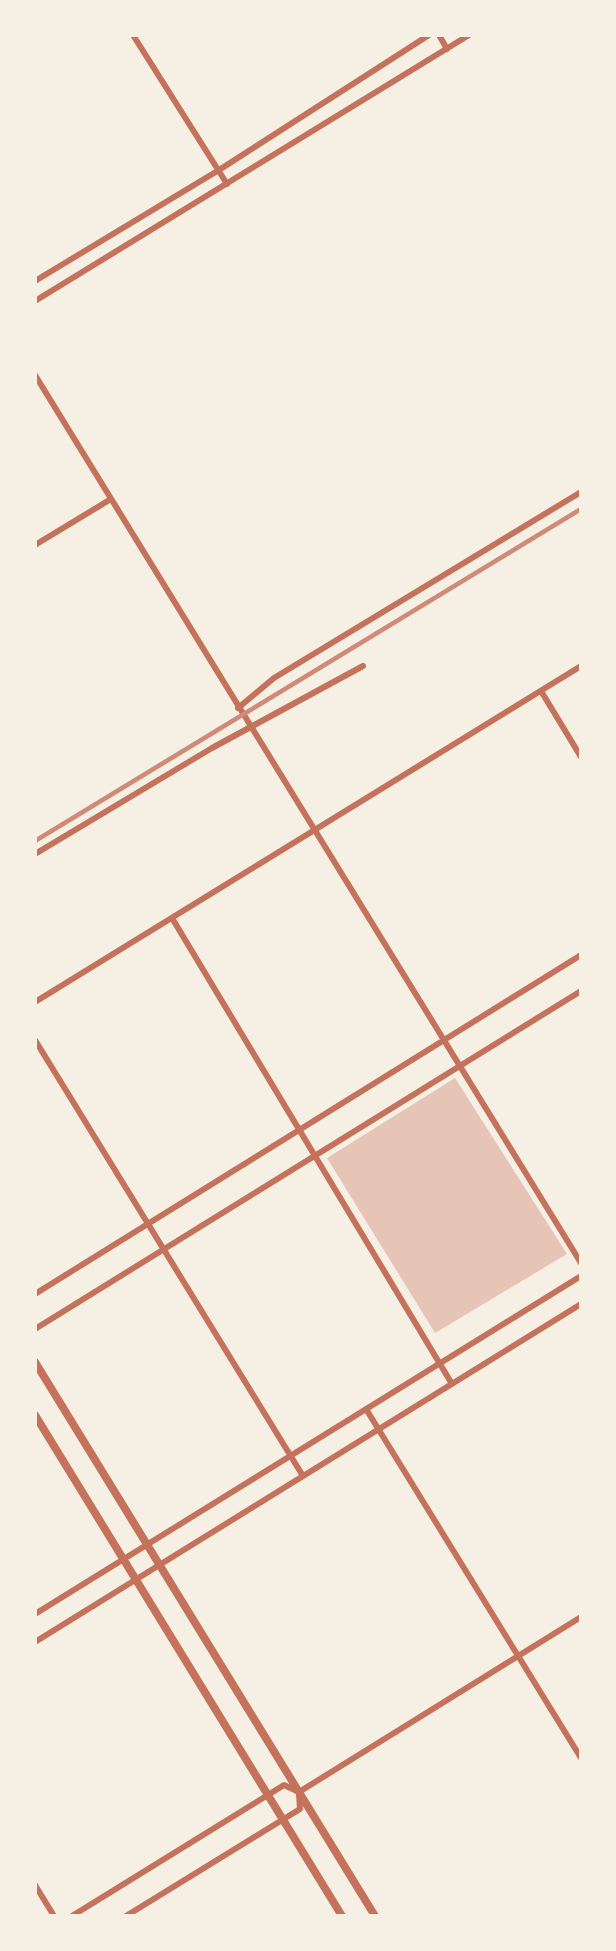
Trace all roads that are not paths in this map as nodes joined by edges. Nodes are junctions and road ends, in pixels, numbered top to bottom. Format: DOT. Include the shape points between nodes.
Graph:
graph roads {
  1 [pos="133,35"];
  2 [pos="429,35"];
  3 [pos="439,35"];
  4 [pos="469,35"];
  5 [pos="447,49"];
  6 [pos="219,170"];
  7 [pos="227,184"];
  8 [pos="35,281"];
  9 [pos="35,300"];
  10 [pos="35,375"];
  11 [pos="581,492"];
  12 [pos="111,499"];
  13 [pos="35,545"];
  14 [pos="363,666"];
  15 [pos="581,666"];
  16 [pos="541,691"];
  17 [pos="240,711"];
  18 [pos="251,726"];
  19 [pos="581,757"];
  20 [pos="315,830"];
  21 [pos="35,854"];
  22 [pos="172,918"];
  23 [pos="581,955"];
  24 [pos="581,991"];
  25 [pos="35,1002"];
  26 [pos="35,1040"];
  27 [pos="444,1040"];
  28 [pos="460,1066"];
  29 [pos="299,1130"];
  30 [pos="315,1156"];
  31 [pos="148,1224"];
  32 [pos="164,1249"];
  33 [pos="581,1262"];
  34 [pos="581,1276"];
  35 [pos="35,1294"];
  36 [pos="581,1304"];
  37 [pos="35,1329"];
  38 [pos="35,1362"];
  39 [pos="440,1364"];
  40 [pos="452,1384"];
  41 [pos="366,1409"];
  42 [pos="35,1415"];
  43 [pos="379,1430"];
  44 [pos="291,1456"];
  45 [pos="303,1476"];
  46 [pos="147,1545"];
  47 [pos="124,1559"];
  48 [pos="160,1565"];
  49 [pos="136,1580"];
  50 [pos="35,1614"];
  51 [pos="581,1617"];
  52 [pos="35,1642"];
  53 [pos="518,1656"];
  54 [pos="581,1758"];
  55 [pos="299,1792"];
  56 [pos="268,1795"];
  57 [pos="283,1819"];
  58 [pos="35,1885"];
  59 [pos="54,1916"];
  60 [pos="72,1916"];
  61 [pos="126,1916"];
  62 [pos="342,1916"];
  63 [pos="375,1916"];
  1 -- 6 [label="street"];
  2 -- 6 [label="street"];
  3 -- 5 [label="street"];
  4 -- 5 [label="street"];
  5 -- 7 [label="street"];
  6 -- 7 [label="street"];
  6 -- 8 [label="street"];
  7 -- 9 [label="street"];
  10 -- 12 [label="street"];
  11 -- 17 [label="street" via="274,678"];
  12 -- 13 [label="street"];
  12 -- 17 [label="street"];
  14 -- 18 [label="street"];
  15 -- 16 [label="street"];
  16 -- 19 [label="street"];
  16 -- 20 [label="street"];
  17 -- 18 [label="street"];
  18 -- 20 [label="street"];
  18 -- 21 [label="street"];
  20 -- 22 [label="street"];
  20 -- 27 [label="street"];
  22 -- 25 [label="street"];
  22 -- 29 [label="street"];
  23 -- 27 [label="street"];
  24 -- 28 [label="street"];
  26 -- 31 [label="street"];
  27 -- 28 [label="street"];
  27 -- 29 [label="street"];
  28 -- 30 [label="street"];
  28 -- 33 [label="street"];
  29 -- 30 [label="street"];
  29 -- 31 [label="street"];
  30 -- 32 [label="street"];
  30 -- 39 [label="street"];
  31 -- 32 [label="street"];
  31 -- 35 [label="street"];
  32 -- 37 [label="street"];
  32 -- 44 [label="street"];
  34 -- 39 [label="street"];
  36 -- 40 [label="street"];
  38 -- 46 [label="street"];
  39 -- 40 [label="street"];
  39 -- 41 [label="street"];
  40 -- 43 [label="street"];
  41 -- 43 [label="street"];
  41 -- 44 [label="street"];
  42 -- 47 [label="street"];
  43 -- 45 [label="street"];
  43 -- 53 [label="street"];
  44 -- 45 [label="street"];
  44 -- 46 [label="street"];
  45 -- 48 [label="street"];
  46 -- 47 [label="street"];
  46 -- 48 [label="street"];
  47 -- 49 [label="street"];
  47 -- 50 [label="street"];
  48 -- 49 [label="street"];
  48 -- 55 [label="street"];
  49 -- 52 [label="street"];
  49 -- 56 [label="street"];
  51 -- 53 [label="street"];
  53 -- 54 [label="street"];
  53 -- 55 [label="street"];
  55 -- 56 [label="street" via="284,1785"];
  55 -- 57 [label="street" via="300,1809"];
  55 -- 63 [label="street"];
  56 -- 57 [label="street"];
  56 -- 60 [label="street"];
  57 -- 61 [label="street"];
  57 -- 62 [label="street"];
  58 -- 59 [label="street"];
}
